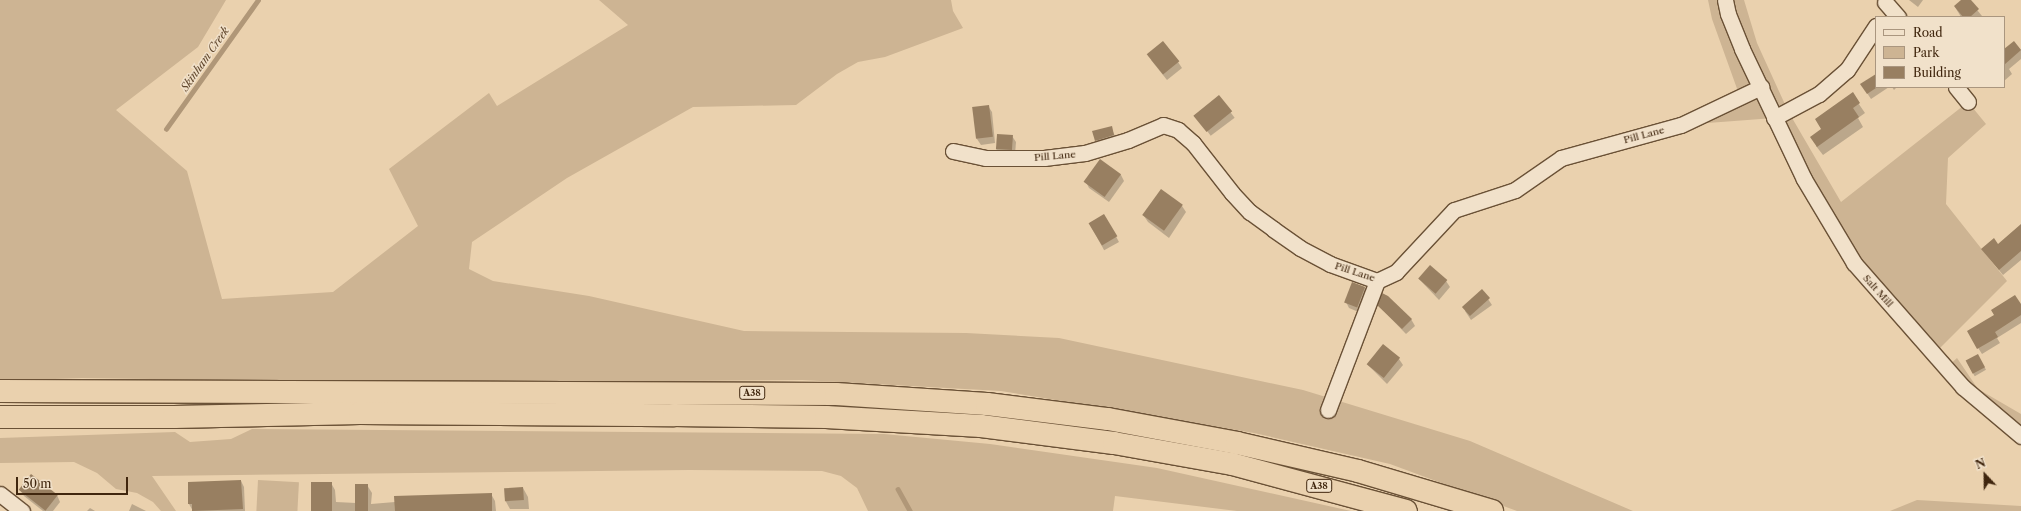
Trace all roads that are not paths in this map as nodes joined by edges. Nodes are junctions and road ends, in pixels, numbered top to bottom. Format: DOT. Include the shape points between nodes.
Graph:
graph roads {
  1 [pos="1725,0"];
  2 [pos="1886,1"];
  3 [pos="1880,16"];
  4 [pos="1897,16"];
  5 [pos="1875,28"];
  6 [pos="1761,87"];
  7 [pos="1957,88"];
  8 [pos="1968,102"];
  9 [pos="1774,118"];
  10 [pos="953,151"];
  11 [pos="1377,281"];
  12 [pos="0,391"];
  13 [pos="1328,410"];
  14 [pos="0,417"];
  15 [pos="2021,436"];
  16 [pos="0,494"];
  17 [pos="22,511"];
  18 [pos="1406,511"];
  19 [pos="1492,511"];
  1 -- 6 [label="street, Salt Mill" via="1728,14"];
  2 -- 3 [label="street"];
  2 -- 4 [label="street"];
  5 -- 9 [label="street" via="1847,70 1819,94"];
  6 -- 9 [label="street, Salt Mill"];
  6 -- 11 [label="street, Pill Lane" via="1681,125 1561,158 1515,190 1454,210 1396,272"];
  7 -- 8 [label="street"];
  9 -- 15 [label="street, Salt Mill" via="1804,179 1854,263 1963,387"];
  10 -- 11 [label="street, Pill Lane" via="986,158 1044,158 1086,153 1128,140 1163,125 1178,130 1250,212 1284,237 1330,264"];
  11 -- 13 [label="street"];
  12 -- 19 [label="highway, A38" via="828,393 987,404 1108,419 1237,443 1358,471"];
  14 -- 18 [label="highway, A38" via="360,413 666,415 826,417 981,426 1114,443 1232,464"];
  16 -- 17 [label="street"];
}
